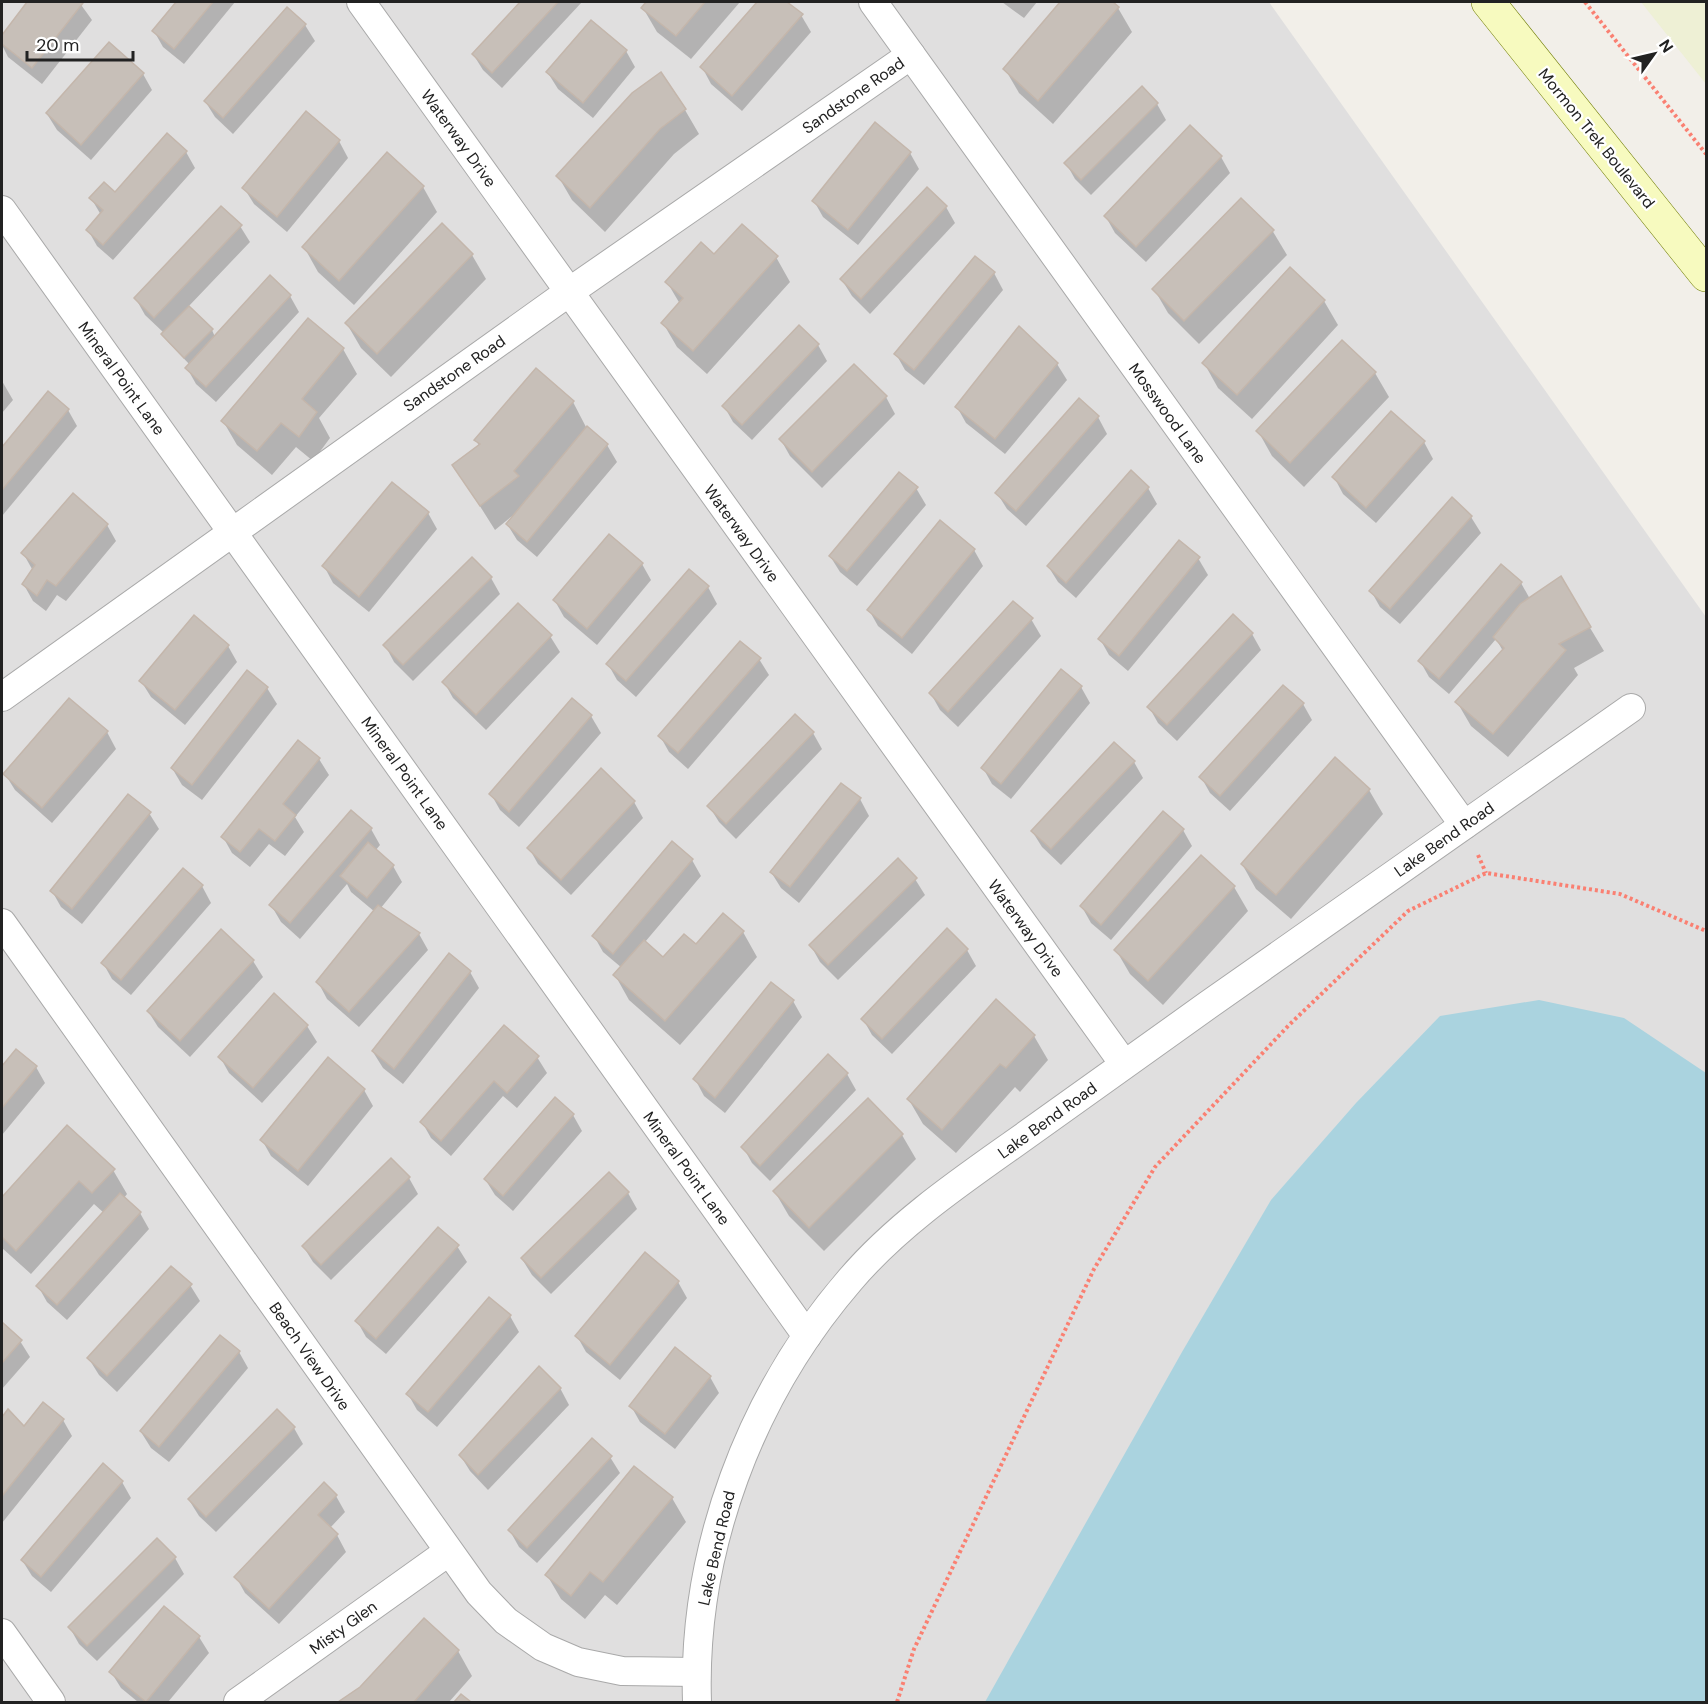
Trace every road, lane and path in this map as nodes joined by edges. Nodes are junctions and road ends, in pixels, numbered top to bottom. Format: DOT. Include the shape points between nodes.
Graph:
graph roads {
  1 [pos="362,2"];
  2 [pos="873,2"];
  3 [pos="1488,2"];
  4 [pos="1585,2"];
  5 [pos="911,55"];
  6 [pos="1707,154"];
  7 [pos="2,210"];
  8 [pos="1707,275"];
  9 [pos="569,292"];
  10 [pos="232,531"];
  11 [pos="2,697"];
  12 [pos="1631,708"];
  13 [pos="1464,825"];
  14 [pos="2,923"];
  15 [pos="1707,931"];
  16 [pos="1124,1064"];
  17 [pos="807,1336"];
  18 [pos="448,1552"];
  19 [pos="2,1633"];
  20 [pos="696,1672"];
  21 [pos="51,1702"];
  22 [pos="238,1702"];
  23 [pos="697,1702"];
  24 [pos="897,1702"];
  1 -- 9 [label="street, Waterway Drive"];
  2 -- 5 [label="street, Mosswood Lane"];
  3 -- 8 [label="main road, Mormon Trek Boulevard"];
  4 -- 6 [label="path"];
  5 -- 9 [label="street, Sandstone Road"];
  5 -- 13 [label="street, Mosswood Lane"];
  7 -- 10 [label="street, Mineral Point Lane"];
  9 -- 10 [label="street, Sandstone Road"];
  9 -- 16 [label="street, Waterway Drive"];
  10 -- 11 [label="street, Sandstone Road"];
  10 -- 17 [label="street, Mineral Point Lane"];
  12 -- 13 [label="street, Lake Bend Road"];
  13 -- 16 [label="street, Lake Bend Road"];
  14 -- 18 [label="street, Beach View Drive"];
  15 -- 24 [label="path" via="1620,894 1486,873 1399,919 1289,1024 1155,1167 1094,1269 914,1649"];
  16 -- 17 [label="street, Lake Bend Road" via="903,1227 850,1279"];
  17 -- 20 [label="street, Lake Bend Road" via="759,1418 732,1481 713,1546 698,1628"];
  18 -- 20 [label="street, Beach View Drive" via="506,1621 543,1647 578,1662 622,1671"];
  18 -- 22 [label="street, Misty Glen"];
  19 -- 21 [label="street"];
  20 -- 23 [label="street, Lake Bend Road"];
}
